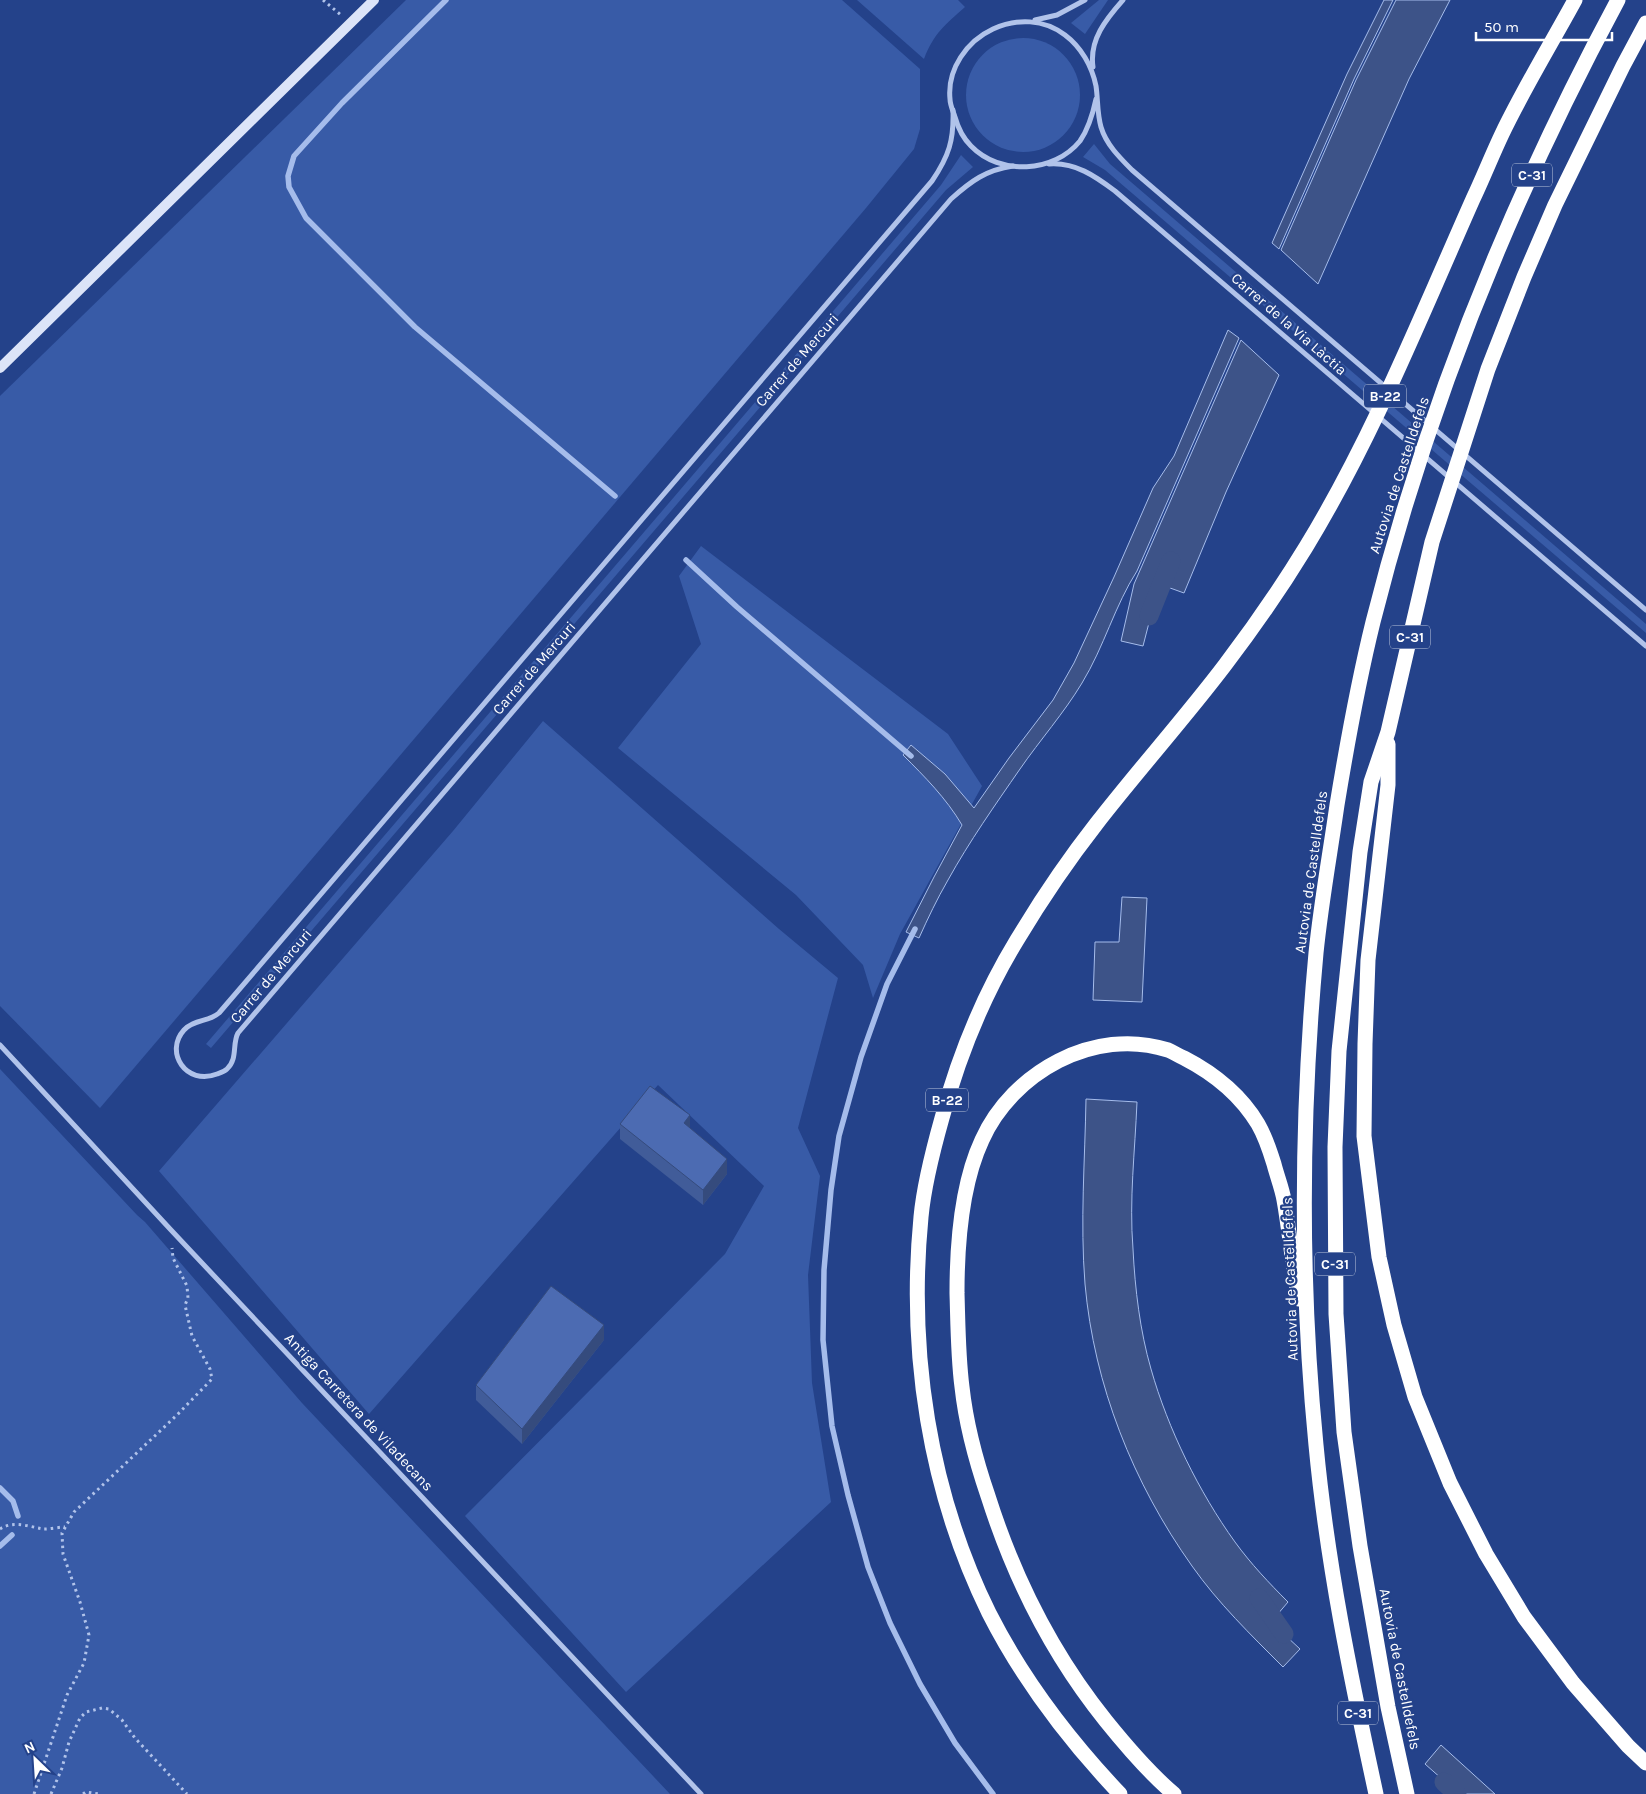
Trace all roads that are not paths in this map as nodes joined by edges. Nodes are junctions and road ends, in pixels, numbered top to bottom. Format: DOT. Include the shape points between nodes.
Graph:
graph roads {
  1 [pos="374,0"];
  2 [pos="1084,0"];
  3 [pos="1123,0"];
  4 [pos="1575,0"];
  5 [pos="1618,0"];
  6 [pos="1027,21"];
  7 [pos="1646,23"];
  8 [pos="1094,78"];
  9 [pos="1096,99"];
  10 [pos="953,110"];
  11 [pos="1041,165"];
  12 [pos="1013,166"];
  13 [pos="0,368"];
  14 [pos="1646,610"];
  15 [pos="1646,646"];
  16 [pos="1388,732"];
  17 [pos="0,1045"];
  18 [pos="1308,1343"];
  19 [pos="1646,1763"];
  20 [pos="701,1794"];
  21 [pos="1120,1794"];
  22 [pos="1174,1794"];
  23 [pos="1376,1794"];
  24 [pos="1407,1794"];
  1 -- 13 [label="main road"];
  2 -- 6 [label="street" via="1057,15"];
  3 -- 8 [label="street" via="1106,20 1094,45"];
  4 -- 21 [label="highway, B-22" via="1502,135 1384,397 1315,532 1261,616 1094,827 1017,940 991,986 967,1040 932,1151 921,1214 918,1348 936,1466 948,1511 990,1614 1018,1662 1052,1714 1091,1764"];
  5 -- 18 [label="highway, Autovia de Castelldefels / C-31" via="1555,123 1457,354 1401,518 1373,625 1348,743 1317,950 1305,1148"];
  6 -- 8 [label="street" via="1051,27 1074,42"];
  6 -- 10 [label="street" via="988,31 967,48 955,68 951,84"];
  7 -- 16 [label="highway, Autovia de Castelldefels / C-31" via="1555,205 1488,369 1432,542"];
  8 -- 9 [label="street"];
  9 -- 11 [label="street" via="1093,114 1079,141 1056,160"];
  9 -- 14 [label="street, Carrer de la Via Làctia" via="1102,129 1109,144 1132,170"];
  10 -- 12 [label="street" via="958,127 972,147 992,160"];
  10 -- 12 [label="street, Carrer de Mercuri" via="952,141 932,181 219,1013 185,1029 177,1046 184,1069 199,1077 214,1076 227,1069 234,1056 238,1033 951,199 987,172"];
  11 -- 12 [label="street"];
  11 -- 15 [label="street, Carrer de la Via Làctia" via="1072,165 1115,191"];
  16 -- 19 [label="highway" via="1388,785 1368,960 1364,1136 1379,1257 1394,1325 1419,1405 1450,1484 1486,1554 1524,1616 1573,1682"];
  16 -- 24 [label="highway, Autovia de Castelldefels / C-31" via="1371,782 1348,959 1334,1147 1334,1236 1344,1432 1388,1708"];
  17 -- 20 [label="street, Antiga Carretera de Viladecans"];
  18 -- 22 [label="highway" via="1292,1266 1284,1198 1270,1152 1259,1126 1240,1098 1220,1080 1168,1050 1132,1044 1103,1047 1059,1060 1035,1074 1015,1090 998,1111 971,1169 957,1272 962,1389 976,1459 998,1530 1025,1594 1053,1646 1086,1696 1123,1742"];
  18 -- 23 [label="highway, Autovia de Castelldefels / C-31" via="1316,1448 1330,1551"];
}
